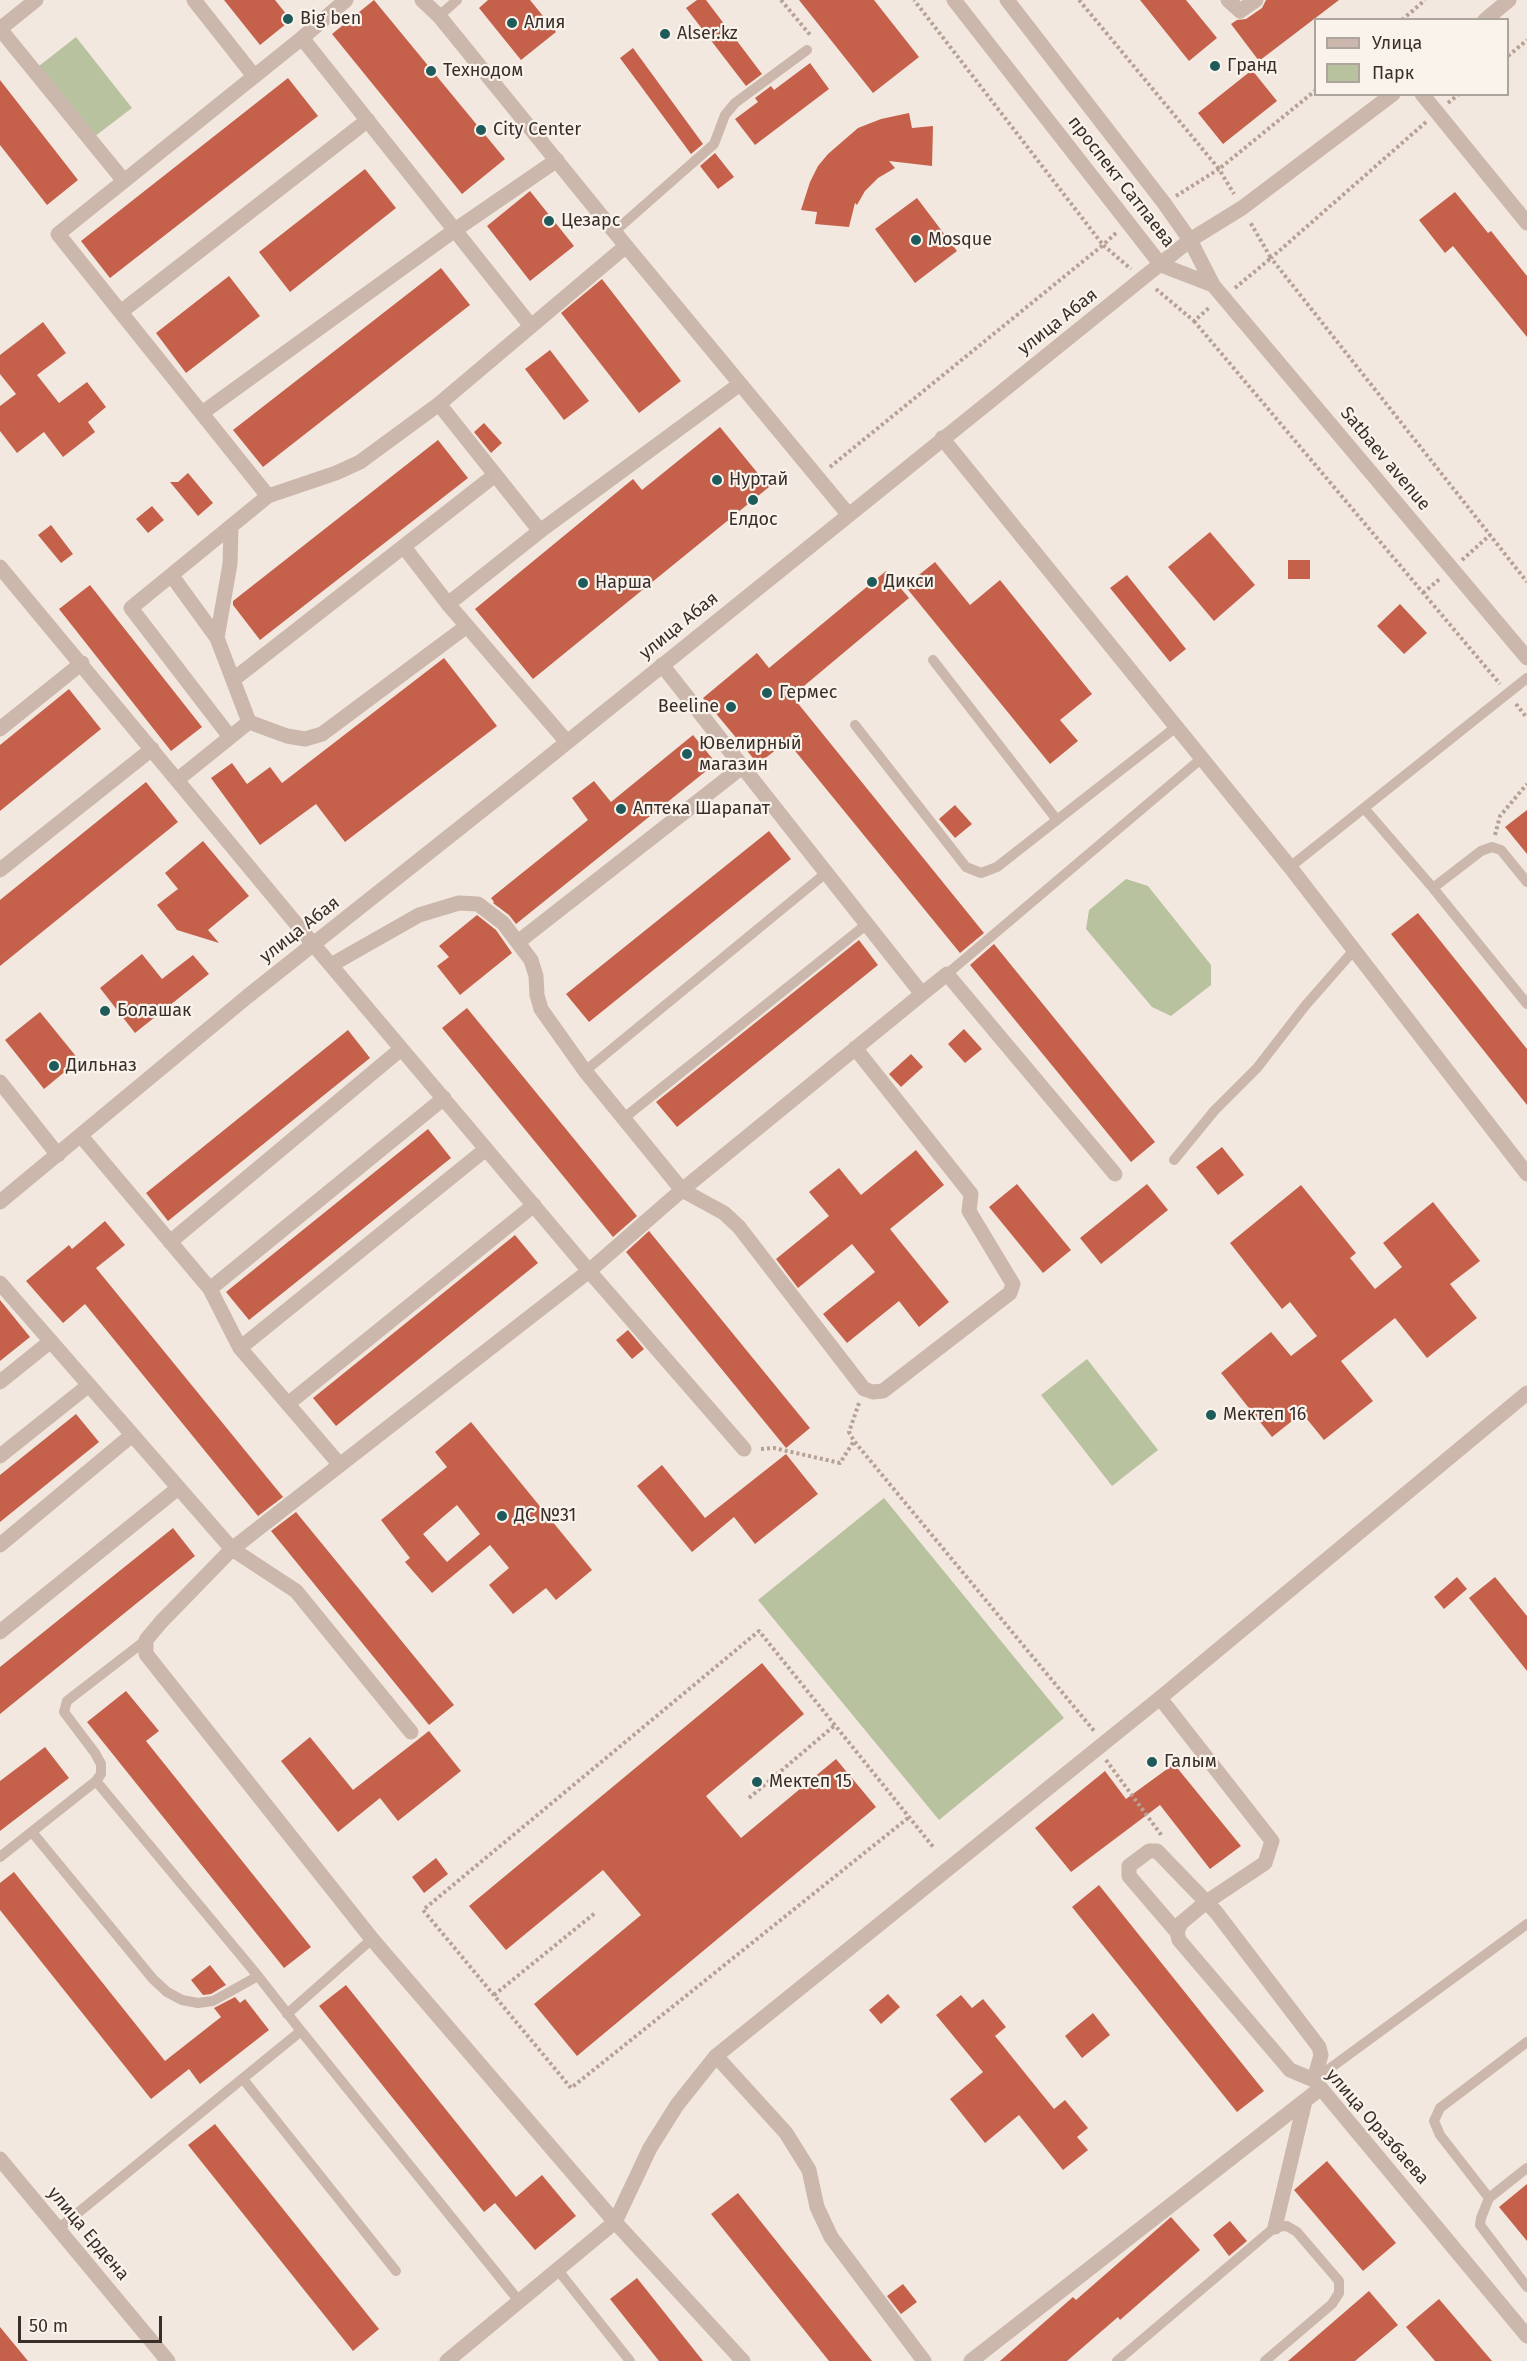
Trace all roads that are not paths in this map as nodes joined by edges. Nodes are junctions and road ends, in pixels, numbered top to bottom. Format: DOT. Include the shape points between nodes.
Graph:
graph roads {
  1 [pos="36,0"];
  2 [pos="194,0"];
  3 [pos="346,0"];
  4 [pos="422,0"];
  5 [pos="457,0"];
  6 [pos="954,0"];
  7 [pos="1007,0"];
  8 [pos="1228,0"];
  9 [pos="1256,0"];
  10 [pos="1508,0"];
  11 [pos="439,16"];
  12 [pos="1487,18"];
  13 [pos="0,29"];
  14 [pos="302,38"];
  15 [pos="807,50"];
  16 [pos="254,76"];
  17 [pos="1390,96"];
  18 [pos="1423,96"];
  19 [pos="368,120"];
  20 [pos="557,160"];
  21 [pos="124,181"];
  22 [pos="1527,223"];
  23 [pos="455,230"];
  24 [pos="614,232"];
  25 [pos="1190,240"];
  26 [pos="626,246"];
  27 [pos="1161,265"];
  28 [pos="1213,285"];
  29 [pos="122,311"];
  30 [pos="531,326"];
  31 [pos="740,384"];
  32 [pos="439,404"];
  33 [pos="202,413"];
  34 [pos="942,438"];
  35 [pos="495,475"];
  36 [pos="268,496"];
  37 [pos="848,514"];
  38 [pos="231,527"];
  39 [pos="540,531"];
  40 [pos="404,547"];
  41 [pos="0,567"];
  42 [pos="172,576"];
  43 [pos="448,604"];
  44 [pos="467,626"];
  45 [pos="216,638"];
  46 [pos="1527,658"];
  47 [pos="933,660"];
  48 [pos="82,663"];
  49 [pos="662,665"];
  50 [pos="1527,678"];
  51 [pos="234,680"];
  52 [pos="249,722"];
  53 [pos="855,725"];
  54 [pos="1176,727"];
  55 [pos="0,729"];
  56 [pos="230,737"];
  57 [pos="567,742"];
  58 [pos="152,749"];
  59 [pos="1203,758"];
  60 [pos="742,767"];
  61 [pos="177,780"];
  62 [pos="1364,808"];
  63 [pos="1057,820"];
  64 [pos="1290,867"];
  65 [pos="0,870"];
  66 [pos="826,873"];
  67 [pos="1527,882"];
  68 [pos="1433,888"];
  69 [pos="867,924"];
  70 [pos="518,942"];
  71 [pos="313,944"];
  72 [pos="1354,950"];
  73 [pos="331,965"];
  74 [pos="947,974"];
  75 [pos="922,994"];
  76 [pos="1527,1004"];
  77 [pos="855,1048"];
  78 [pos="401,1049"];
  79 [pos="585,1071"];
  80 [pos="0,1082"];
  81 [pos="444,1098"];
  82 [pos="624,1118"];
  83 [pos="81,1136"];
  84 [pos="486,1149"];
  85 [pos="58,1155"];
  86 [pos="1174,1160"];
  87 [pos="1115,1174"];
  88 [pos="1527,1174"];
  89 [pos="682,1190"];
  90 [pos="0,1202"];
  91 [pos="534,1205"];
  92 [pos="170,1242"];
  93 [pos="589,1271"];
  94 [pos="0,1283"];
  95 [pos="210,1289"];
  96 [pos="51,1341"];
  97 [pos="240,1348"];
  98 [pos="0,1383"];
  99 [pos="89,1385"];
  100 [pos="1527,1392"];
  101 [pos="289,1403"];
  102 [pos="132,1436"];
  103 [pos="744,1449"];
  104 [pos="0,1456"];
  105 [pos="340,1465"];
  106 [pos="177,1489"];
  107 [pos="0,1545"];
  108 [pos="232,1549"];
  109 [pos="0,1632"];
  110 [pos="146,1640"];
  111 [pos="1160,1698"];
  112 [pos="411,1732"];
  113 [pos="96,1781"];
  114 [pos="32,1832"];
  115 [pos="0,1857"];
  116 [pos="1205,1903"];
  117 [pos="1527,1924"];
  118 [pos="1179,1927"];
  119 [pos="372,1939"];
  120 [pos="258,1977"];
  121 [pos="287,2014"];
  122 [pos="301,2031"];
  123 [pos="1527,2042"];
  124 [pos="716,2056"];
  125 [pos="243,2079"];
  126 [pos="1318,2084"];
  127 [pos="1305,2101"];
  128 [pos="0,2159"];
  129 [pos="1527,2168"];
  130 [pos="1488,2198"];
  131 [pos="615,2222"];
  132 [pos="1275,2228"];
  133 [pos="58,2229"];
  134 [pos="557,2269"];
  135 [pos="396,2271"];
  136 [pos="1522,2274"];
  137 [pos="1527,2287"];
  138 [pos="519,2301"];
  139 [pos="1527,2336"];
  140 [pos="168,2361"];
  141 [pos="447,2361"];
  142 [pos="630,2361"];
  143 [pos="743,2361"];
  144 [pos="924,2361"];
  145 [pos="971,2361"];
  146 [pos="1117,2361"];
  147 [pos="1265,2361"];
  1 -- 13 [label="street"];
  2 -- 16 [label="street"];
  3 -- 14 [label="street"];
  4 -- 11 [label="street"];
  5 -- 11 [label="lane"];
  6 -- 27 [label="street, проспект Сатпаева"];
  7 -- 25 [label="street, проспект Сатпаева"];
  8 -- 9 [label="street" via="1240,11"];
  10 -- 12 [label="street"];
  11 -- 20 [label="street"];
  13 -- 21 [label="street"];
  14 -- 16 [label="street"];
  14 -- 19 [label="street"];
  15 -- 24 [label="lane" via="735,103 714,144"];
  16 -- 21 [label="street"];
  17 -- 25 [label="street, улица Абая" via="1242,208"];
  18 -- 22 [label="street"];
  19 -- 23 [label="street"];
  19 -- 29 [label="street"];
  20 -- 23 [label="street"];
  20 -- 24 [label="street"];
  21 -- 29 [label="street" via="58,234"];
  23 -- 30 [label="street"];
  23 -- 33 [label="street"];
  24 -- 26 [label="street"];
  25 -- 27 [label="street, улица Абая"];
  25 -- 28 [label="street, проспект Сатпаева"];
  26 -- 30 [label="street"];
  26 -- 31 [label="street"];
  27 -- 28 [label="street, проспект Сатпаева"];
  27 -- 34 [label="street, улица Абая"];
  28 -- 46 [label="street, Satbaev avenue"];
  29 -- 33 [label="street"];
  30 -- 32 [label="street"];
  31 -- 37 [label="street"];
  31 -- 39 [label="street"];
  32 -- 35 [label="street"];
  32 -- 36 [label="street" via="360,462"];
  33 -- 36 [label="street"];
  34 -- 37 [label="street, улица Абая"];
  34 -- 54 [label="street"];
  35 -- 39 [label="street"];
  35 -- 40 [label="street"];
  36 -- 38 [label="street"];
  37 -- 49 [label="street, улица Абая"];
  38 -- 42 [label="street"];
  38 -- 45 [label="street" via="230,564"];
  39 -- 43 [label="street"];
  40 -- 43 [label="street"];
  40 -- 51 [label="street"];
  41 -- 48 [label="street"];
  42 -- 45 [label="street"];
  42 -- 56 [label="street" via="131,608"];
  43 -- 44 [label="street"];
  44 -- 52 [label="street" via="322,734 305,739"];
  44 -- 57 [label="street"];
  45 -- 51 [label="street"];
  47 -- 63 [label="lane"];
  48 -- 55 [label="street"];
  48 -- 58 [label="street"];
  49 -- 57 [label="street, улица Абая"];
  49 -- 60 [label="street"];
  50 -- 62 [label="lane"];
  51 -- 52 [label="street"];
  52 -- 56 [label="street"];
  53 -- 63 [label="lane" via="966,867 981,873 997,867"];
  54 -- 59 [label="street"];
  54 -- 63 [label="lane"];
  56 -- 61 [label="street"];
  57 -- 71 [label="street, улица Абая"];
  58 -- 61 [label="street"];
  58 -- 65 [label="street"];
  59 -- 64 [label="street"];
  59 -- 74 [label="lane"];
  60 -- 66 [label="street"];
  60 -- 70 [label="street"];
  61 -- 71 [label="street"];
  62 -- 64 [label="lane"];
  62 -- 68 [label="lane"];
  64 -- 72 [label="street"];
  66 -- 69 [label="street"];
  66 -- 79 [label="lane"];
  67 -- 68 [label="lane" via="1501,850 1492,847"];
  68 -- 76 [label="lane"];
  69 -- 75 [label="street"];
  69 -- 82 [label="lane"];
  70 -- 73 [label="street" via="478,904 459,903 419,915"];
  70 -- 79 [label="street" via="531,960 541,1009"];
  71 -- 73 [label="street"];
  71 -- 83 [label="street, улица Абая"];
  72 -- 86 [label="lane" via="1257,1068 1214,1111"];
  72 -- 88 [label="street"];
  73 -- 78 [label="street"];
  74 -- 75 [label="street"];
  74 -- 87 [label="street"];
  75 -- 77 [label="street"];
  77 -- 89 [label="street"];
  77 -- 89 [label="street" via="971,1194 969,1211 1012,1284 1010,1293 882,1391 873,1392 864,1389 739,1227 724,1213"];
  78 -- 81 [label="street"];
  78 -- 92 [label="street"];
  79 -- 82 [label="street"];
  80 -- 85 [label="street"];
  81 -- 84 [label="street"];
  81 -- 95 [label="street"];
  82 -- 89 [label="street"];
  83 -- 85 [label="street, улица Абая"];
  83 -- 92 [label="street"];
  84 -- 91 [label="street"];
  84 -- 97 [label="street"];
  85 -- 90 [label="street, улица Абая"];
  89 -- 93 [label="street"];
  91 -- 93 [label="street"];
  91 -- 101 [label="street"];
  92 -- 95 [label="street"];
  93 -- 103 [label="street"];
  93 -- 105 [label="street"];
  94 -- 96 [label="street"];
  95 -- 97 [label="street"];
  96 -- 98 [label="street"];
  96 -- 99 [label="street"];
  97 -- 101 [label="street"];
  99 -- 102 [label="street"];
  99 -- 104 [label="street"];
  100 -- 111 [label="street"];
  101 -- 105 [label="street"];
  102 -- 106 [label="street"];
  102 -- 107 [label="street"];
  105 -- 108 [label="street"];
  106 -- 108 [label="street"];
  106 -- 109 [label="street"];
  108 -- 110 [label="street"];
  108 -- 112 [label="street" via="296,1591"];
  110 -- 113 [label="lane" via="67,1701 64,1712 101,1764"];
  110 -- 119 [label="street" via="146,1654"];
  111 -- 116 [label="street" via="1272,1841 1265,1863"];
  111 -- 124 [label="street"];
  113 -- 114 [label="lane"];
  113 -- 120 [label="lane"];
  114 -- 115 [label="lane"];
  114 -- 120 [label="lane" via="167,1992 182,2000 213,2001"];
  116 -- 118 [label="street"];
  116 -- 118 [label="street, улица Оразбаева" via="1157,1851 1149,1851 1129,1866 1129,1876"];
  116 -- 126 [label="street" via="1216,1912 1319,2047"];
  117 -- 126 [label="lane"];
  118 -- 126 [label="street, улица Оразбаева" via="1179,1940 1290,2070"];
  119 -- 121 [label="lane"];
  119 -- 131 [label="street"];
  120 -- 121 [label="lane"];
  121 -- 122 [label="lane"];
  122 -- 125 [label="lane"];
  122 -- 138 [label="lane"];
  123 -- 130 [label="lane" via="1440,2108 1434,2121 1440,2135"];
  124 -- 131 [label="street" via="677,2105 650,2148"];
  124 -- 144 [label="street" via="786,2133 810,2170 817,2207 831,2237"];
  125 -- 133 [label="lane"];
  125 -- 135 [label="lane"];
  126 -- 127 [label="street"];
  126 -- 139 [label="street, улица Оразбаева"];
  127 -- 132 [label="street"];
  127 -- 145 [label="street"];
  128 -- 133 [label="street, улица Ердена"];
  129 -- 130 [label="lane"];
  130 -- 136 [label="lane" via="1480,2225"];
  131 -- 134 [label="street"];
  131 -- 143 [label="street"];
  132 -- 146 [label="lane"];
  132 -- 147 [label="lane" via="1287,2226 1297,2232 1339,2281 1339,2293 1332,2304"];
  133 -- 140 [label="street, улица Ердена"];
  134 -- 138 [label="street"];
  134 -- 142 [label="lane"];
  136 -- 137 [label="lane"];
  138 -- 141 [label="street"];
}
